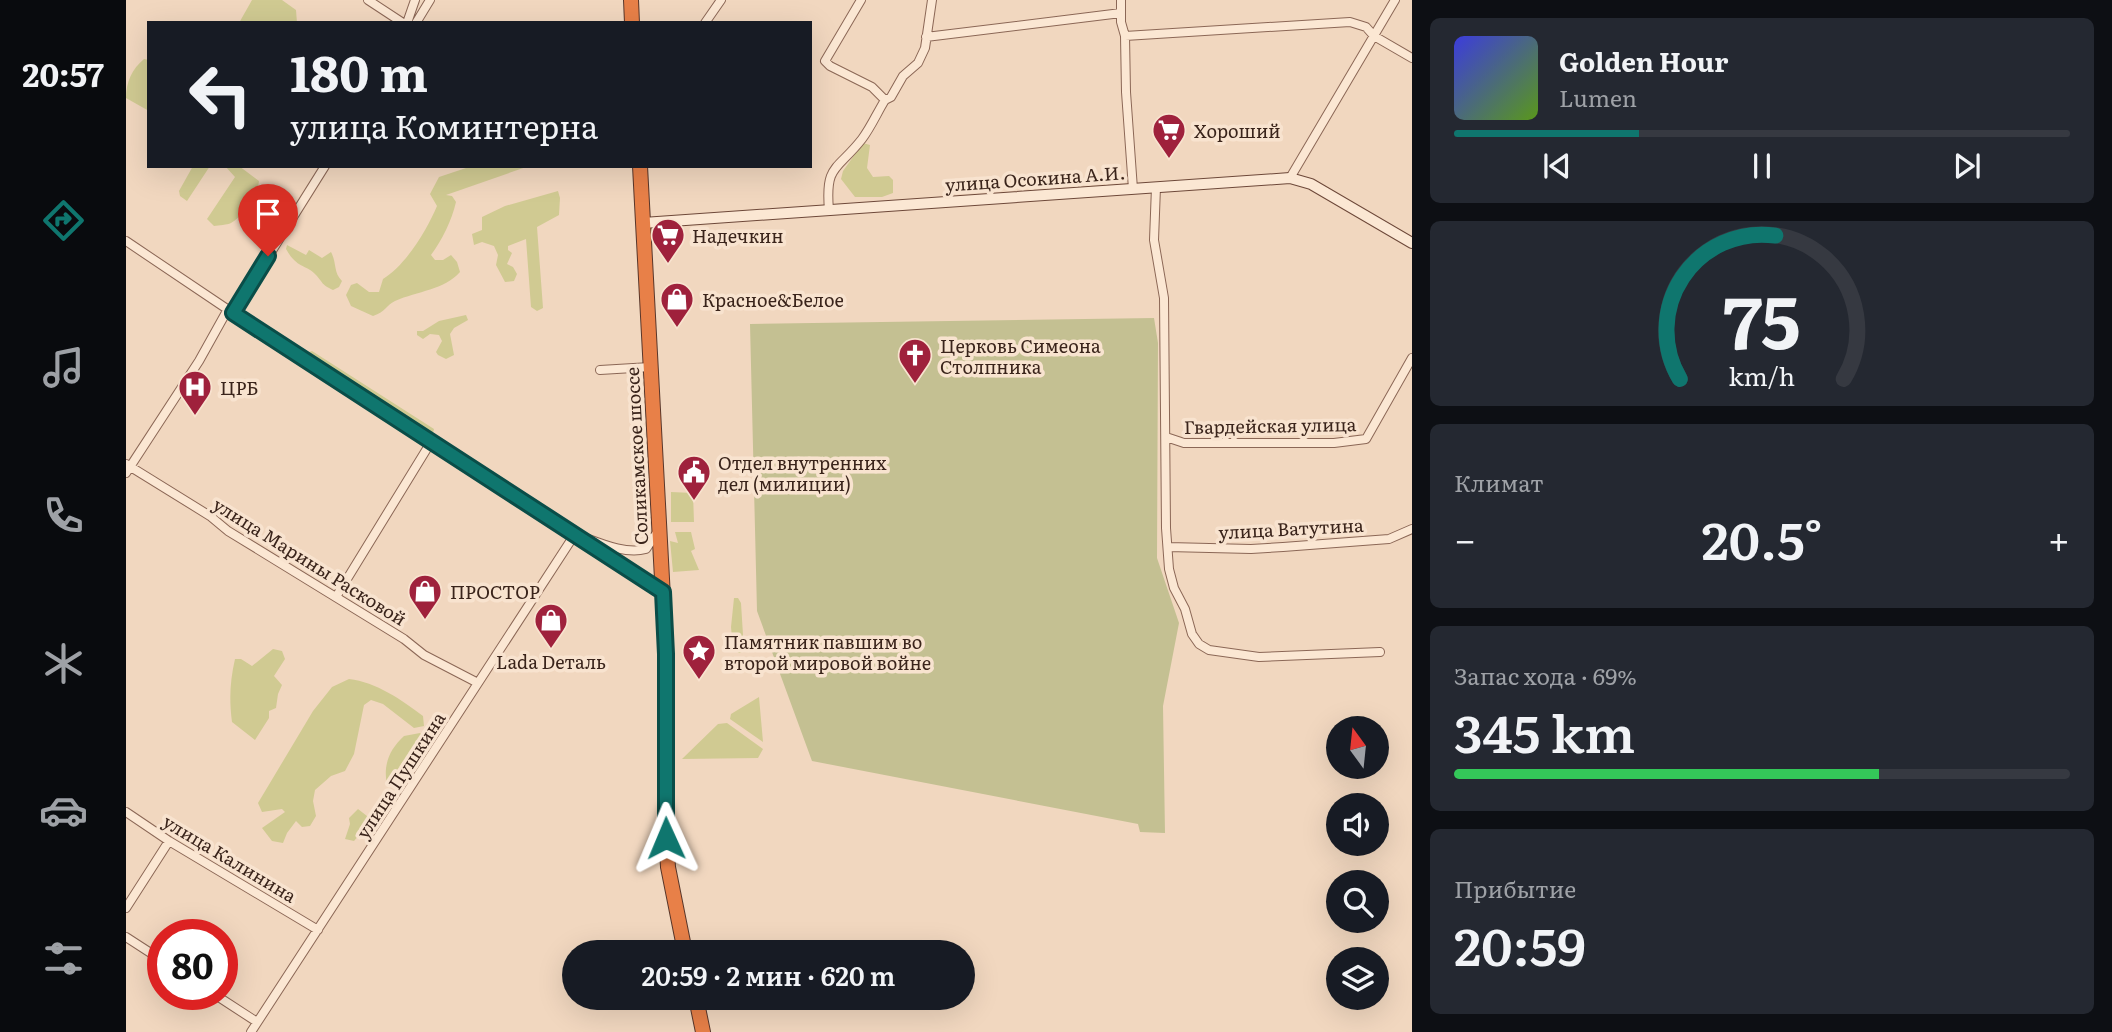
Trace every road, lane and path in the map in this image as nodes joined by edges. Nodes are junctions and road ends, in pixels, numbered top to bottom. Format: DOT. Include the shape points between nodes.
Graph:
graph roads {
  1 [pos="368,0"];
  2 [pos="415,0"];
  3 [pos="430,0"];
  4 [pos="631,0"];
  5 [pos="721,0"];
  6 [pos="861,0"];
  7 [pos="932,0"];
  8 [pos="1121,0"];
  9 [pos="1395,0"];
  10 [pos="1121,13"];
  11 [pos="402,21"];
  12 [pos="406,21"];
  13 [pos="417,21"];
  14 [pos="632,21"];
  15 [pos="706,21"];
  16 [pos="1125,36"];
  17 [pos="1374,36"];
  18 [pos="926,37"];
  19 [pos="1412,58"];
  20 [pos="884,100"];
  21 [pos="324,168"];
  22 [pos="640,168"];
  23 [pos="1290,178"];
  24 [pos="1156,187"];
  25 [pos="1133,189"];
  26 [pos="829,210"];
  27 [pos="643,223"];
  28 [pos="126,241"];
  29 [pos="1412,243"];
  30 [pos="231,311"];
  31 [pos="1412,358"];
  32 [pos="650,367"];
  33 [pos="600,370"];
  34 [pos="1166,437"];
  35 [pos="431,442"];
  36 [pos="127,468"];
  37 [pos="660,524"];
  38 [pos="1412,529"];
  39 [pos="575,534"];
  40 [pos="1168,547"];
  41 [pos="663,592"];
  42 [pos="336,597"];
  43 [pos="1380,652"];
  44 [pos="478,683"];
  45 [pos="126,811"];
  46 [pos="169,841"];
  47 [pos="126,908"];
  48 [pos="318,930"];
  49 [pos="126,937"];
  50 [pos="683,940"];
  51 [pos="147,951"];
  52 [pos="238,1010"];
  53 [pos="698,1010"];
  54 [pos="257,1022"];
  55 [pos="251,1032"];
  56 [pos="704,1032"];
  1 -- 11 [label="street"];
  2 -- 12 [label="street"];
  3 -- 13 [label="street"];
  4 -- 14 [label="highway"];
  5 -- 15 [label="street"];
  6 -- 20 [label="street" via="825,61 872,87"];
  7 -- 18 [label="street"];
  8 -- 10 [label="street"];
  9 -- 17 [label="street"];
  10 -- 16 [label="street"];
  10 -- 18 [label="street"];
  16 -- 17 [label="street" via="1350,22 1366,27"];
  16 -- 25 [label="street"];
  17 -- 19 [label="street"];
  17 -- 23 [label="street"];
  18 -- 20 [label="street" via="918,63"];
  20 -- 26 [label="street" via="862,139 830,177"];
  21 -- 30 [label="street"];
  22 -- 27 [label="highway, Соликамское шоссе"];
  23 -- 24 [label="street, улица Осокина А.И."];
  23 -- 29 [label="street, улица Осокина А.И." via="1311,184"];
  24 -- 25 [label="street, улица Осокина А.И."];
  24 -- 34 [label="street" via="1154,240 1164,298"];
  25 -- 26 [label="street, улица Осокина А.И."];
  26 -- 27 [label="street, улица Осокина А.И."];
  27 -- 32 [label="highway, Соликамское шоссе"];
  28 -- 30 [label="street"];
  30 -- 35 [label="street"];
  30 -- 36 [label="street"];
  31 -- 34 [label="street, Гвардейская улица" via="1366,439 1184,443"];
  32 -- 33 [label="street"];
  32 -- 37 [label="highway, Соликамское шоссе"];
  34 -- 40 [label="street"];
  35 -- 39 [label="street"];
  35 -- 42 [label="street"];
  36 -- 42 [label="street, улица Марины Расковой"];
  37 -- 39 [label="street" via="653,541 638,551"];
  37 -- 41 [label="highway, Соликамское шоссе"];
  38 -- 40 [label="street, улица Ватутина" via="1389,539 1309,545"];
  39 -- 41 [label="street"];
  39 -- 44 [label="street, улица Пушкина"];
  40 -- 43 [label="street" via="1174,589 1192,634 1209,650 1259,657"];
  41 -- 50 [label="highway, Соликамское шоссе" via="666,838"];
  42 -- 44 [label="street, улица Марины Расковой" via="424,655"];
  44 -- 48 [label="street, улица Пушкина"];
  45 -- 46 [label="street, улица Калинина"];
  46 -- 47 [label="street"];
  46 -- 48 [label="street, улица Калинина"];
  48 -- 54 [label="street, улица Пушкина"];
  49 -- 51 [label="street"];
  52 -- 54 [label="street"];
  53 -- 56 [label="highway"];
  54 -- 55 [label="street, улица Пушкина"];
}
